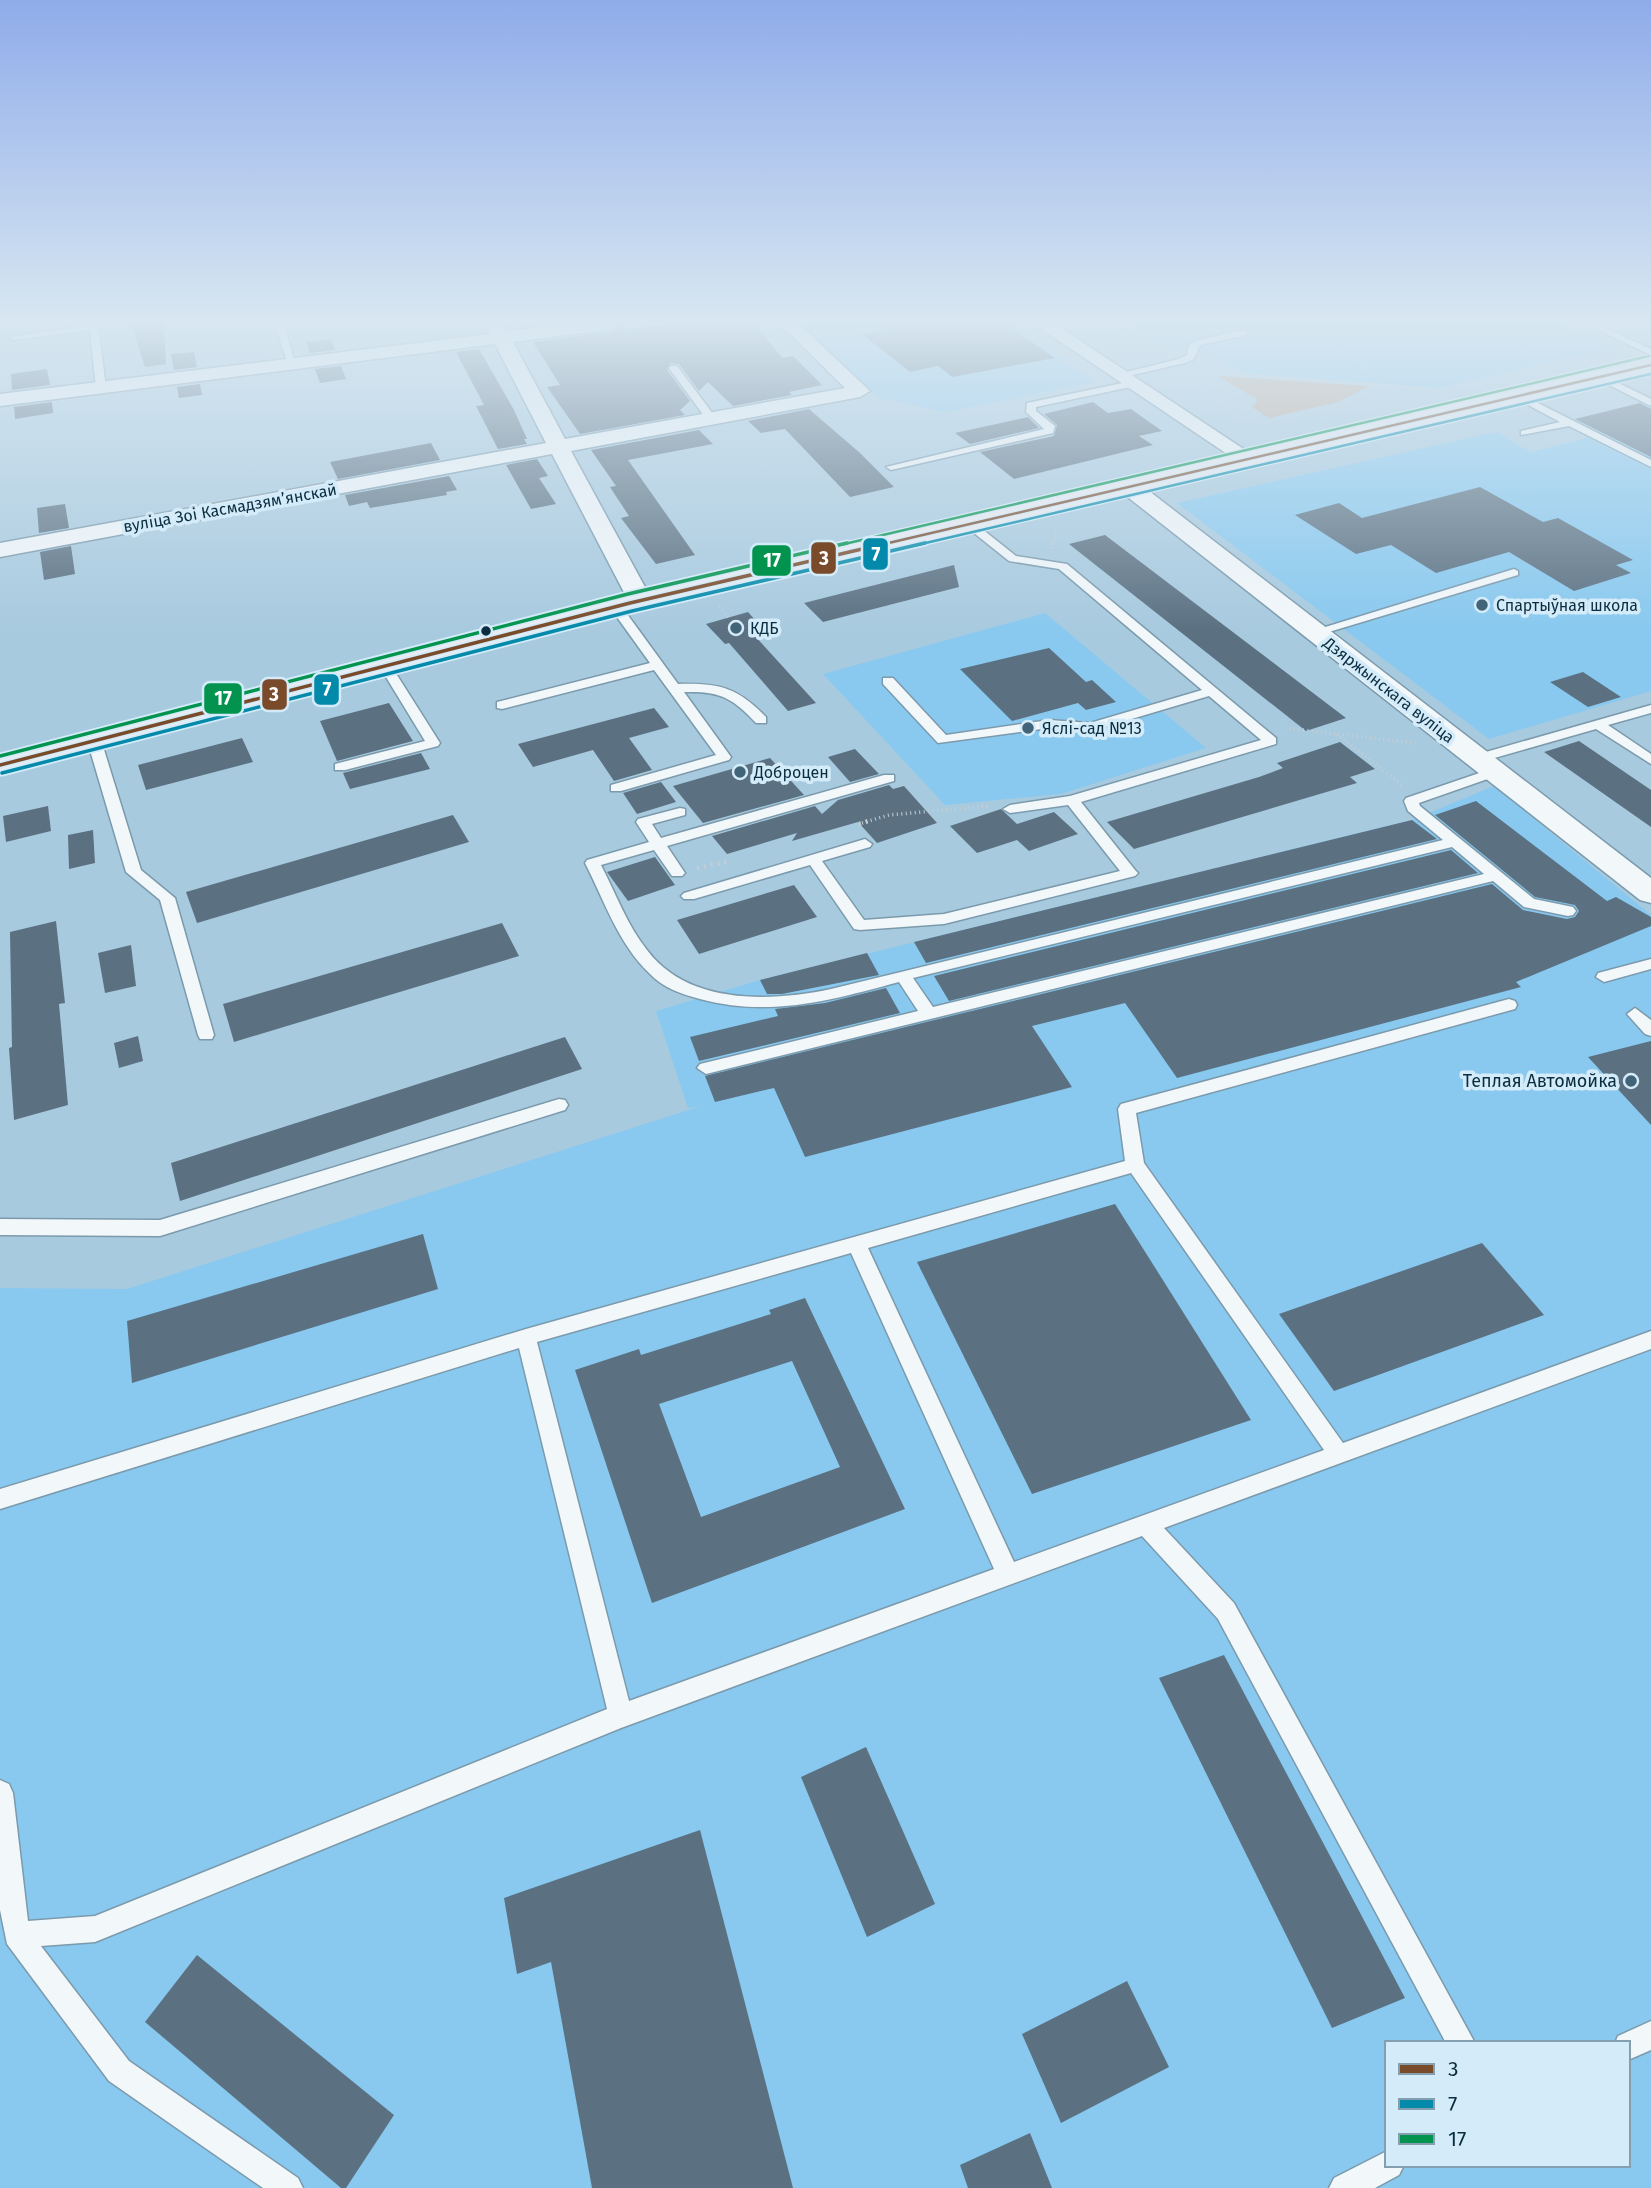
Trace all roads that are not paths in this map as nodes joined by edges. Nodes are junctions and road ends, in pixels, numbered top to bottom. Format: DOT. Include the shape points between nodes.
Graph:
graph roads {
  1 [pos="548,426"];
  2 [pos="668,426"];
  3 [pos="1050,426"];
  4 [pos="1197,426"];
  5 [pos="1382,426"];
  6 [pos="1556,426"];
  7 [pos="1576,426"];
  8 [pos="1525,433"];
  9 [pos="559,447"];
  10 [pos="1245,458"];
  11 [pos="1651,464"];
  12 [pos="891,467"];
  13 [pos="1128,486"];
  14 [pos="968,523"];
  15 [pos="0,551"];
  16 [pos="1514,573"];
  17 [pos="640,600"];
  18 [pos="615,606"];
  19 [pos="1315,632"];
  20 [pos="384,664"];
  21 [pos="657,665"];
  22 [pos="888,681"];
  23 [pos="674,688"];
  24 [pos="1212,691"];
  25 [pos="502,705"];
  26 [pos="1651,709"];
  27 [pos="761,720"];
  28 [pos="1597,724"];
  29 [pos="94,740"];
  30 [pos="1479,760"];
  31 [pos="1651,760"];
  32 [pos="0,765"];
  33 [pos="340,767"];
  34 [pos="889,778"];
  35 [pos="616,788"];
  36 [pos="1072,800"];
  37 [pos="1010,809"];
  38 [pos="680,812"];
  39 [pos="1454,842"];
  40 [pos="865,844"];
  41 [pos="657,845"];
  42 [pos="813,859"];
  43 [pos="677,873"];
  44 [pos="1495,876"];
  45 [pos="1651,893"];
  46 [pos="689,895"];
  47 [pos="1568,911"];
  48 [pos="1651,964"];
  49 [pos="903,975"];
  50 [pos="1604,978"];
  51 [pos="1509,1005"];
  52 [pos="928,1013"];
  53 [pos="1635,1014"];
  54 [pos="1651,1030"];
  55 [pos="206,1035"];
  56 [pos="706,1068"];
  57 [pos="559,1105"];
  58 [pos="1135,1165"];
  59 [pos="0,1227"];
  60 [pos="858,1244"];
  61 [pos="526,1337"];
  62 [pos="1651,1340"];
  63 [pos="1339,1454"];
  64 [pos="0,1499"];
  65 [pos="1146,1524"];
  66 [pos="1008,1574"];
  67 [pos="621,1716"];
  68 [pos="0,1793"];
  69 [pos="16,1935"];
  70 [pos="1651,2035"];
  71 [pos="1460,2041"];
  72 [pos="1630,2045"];
  73 [pos="1385,2167"];
  74 [pos="288,2188"];
  75 [pos="1343,2188"];
  1 -- 9 [label="street"];
  2 -- 9 [label="street, вуліца Зоі Касмадзямʼянскай"];
  3 -- 12 [label="lane" via="1049,431"];
  4 -- 10 [label="street"];
  5 -- 10 [label="main road"];
  6 -- 8 [label="lane"];
  7 -- 11 [label="lane"];
  9 -- 15 [label="street, вуліца Зоі Касмадзямʼянскай"];
  9 -- 17 [label="street"];
  10 -- 13 [label="main road"];
  13 -- 14 [label="main road"];
  13 -- 19 [label="street, Дзяржынскага вуліца"];
  14 -- 17 [label="main road"];
  14 -- 24 [label="lane" via="1013,559 1063,566"];
  16 -- 19 [label="lane"];
  17 -- 18 [label="main road"];
  18 -- 20 [label="main road"];
  18 -- 21 [label="lane"];
  19 -- 30 [label="street, Дзяржынскага вуліца"];
  20 -- 29 [label="main road"];
  20 -- 33 [label="lane" via="433,743"];
  21 -- 23 [label="lane"];
  21 -- 25 [label="lane"];
  22 -- 24 [label="lane" via="943,740 1049,724 1091,727"];
  23 -- 27 [label="lane" via="740,696"];
  23 -- 35 [label="lane" via="724,757"];
  24 -- 36 [label="lane" via="1271,741"];
  26 -- 28 [label="lane"];
  28 -- 30 [label="lane"];
  28 -- 31 [label="lane"];
  29 -- 32 [label="main road"];
  29 -- 55 [label="lane" via="134,872 167,898"];
  30 -- 39 [label="lane" via="1411,801 1413,808"];
  30 -- 45 [label="street, Дзяржынскага вуліца"];
  34 -- 41 [label="lane"];
  36 -- 37 [label="lane"];
  36 -- 42 [label="lane" via="1130,873 944,919 860,925"];
  38 -- 41 [label="lane" via="643,822"];
  39 -- 44 [label="lane"];
  39 -- 49 [label="lane"];
  40 -- 42 [label="lane"];
  41 -- 43 [label="lane"];
  41 -- 49 [label="lane" via="592,863 639,950 665,980 687,990 759,1005 795,1003"];
  42 -- 46 [label="lane"];
  44 -- 47 [label="lane" via="1528,903"];
  44 -- 52 [label="lane"];
  48 -- 50 [label="lane"];
  49 -- 52 [label="lane"];
  51 -- 58 [label="lane" via="1127,1110"];
  52 -- 56 [label="lane"];
  53 -- 54 [label="lane"];
  57 -- 59 [label="lane" via="160,1228"];
  58 -- 60 [label="lane"];
  58 -- 63 [label="lane"];
  60 -- 61 [label="lane"];
  60 -- 66 [label="lane"];
  61 -- 64 [label="lane"];
  61 -- 67 [label="lane"];
  62 -- 63 [label="lane"];
  63 -- 65 [label="lane"];
  65 -- 66 [label="lane"];
  65 -- 71 [label="lane" via="1226,1611"];
  66 -- 67 [label="lane"];
  67 -- 69 [label="lane" via="95,1929"];
  68 -- 69 [label="lane"];
  69 -- 74 [label="lane" via="119,2071"];
  70 -- 72 [label="lane"];
  73 -- 75 [label="lane"];
}
